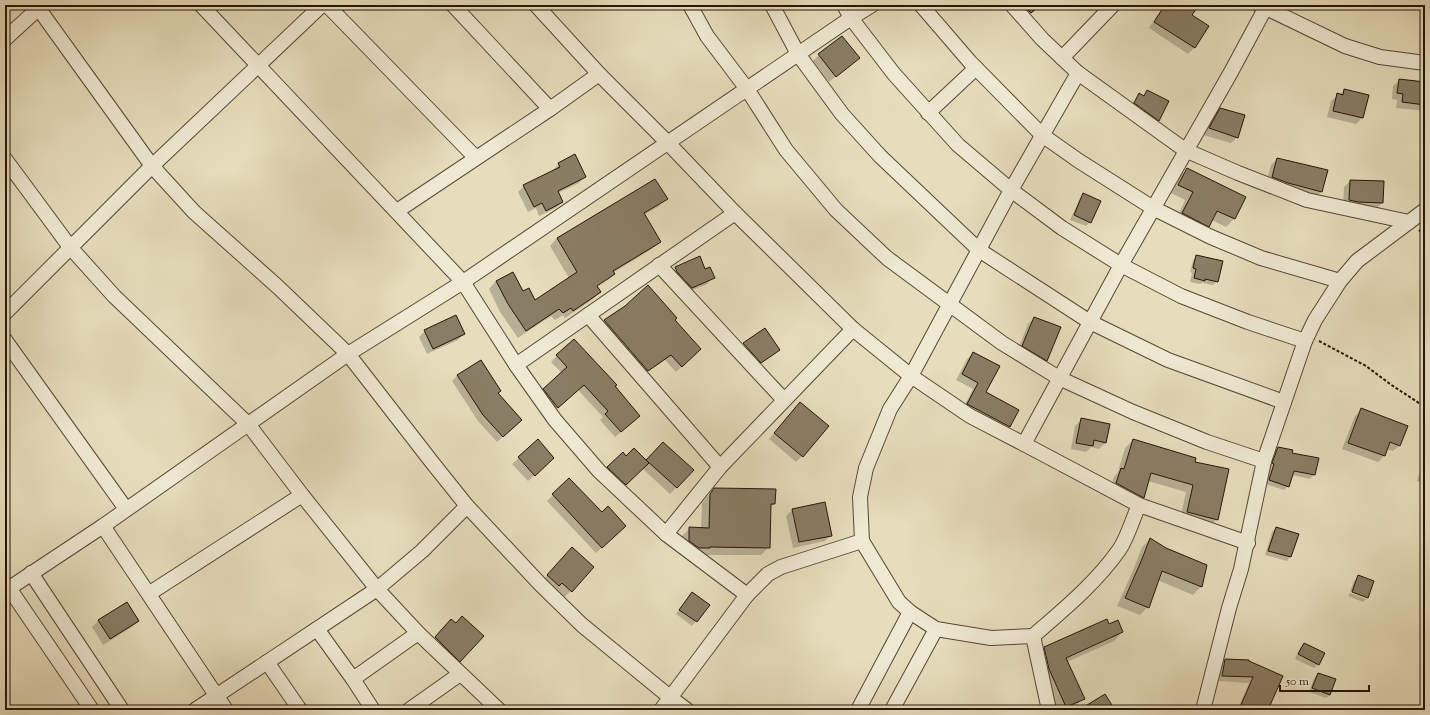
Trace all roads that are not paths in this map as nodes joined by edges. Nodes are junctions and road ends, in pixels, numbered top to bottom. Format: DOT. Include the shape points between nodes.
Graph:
graph roads {
  1 [pos="201,5"];
  2 [pos="322,5"];
  3 [pos="327,5"];
  4 [pos="453,5"];
  5 [pos="536,5"];
  6 [pos="690,5"];
  7 [pos="772,5"];
  8 [pos="844,5"];
  9 [pos="872,5"];
  10 [pos="921,5"];
  11 [pos="1012,5"];
  12 [pos="1112,5"];
  13 [pos="39,6"];
  14 [pos="1264,6"];
  15 [pos="851,18"];
  16 [pos="5,39"];
  17 [pos="798,54"];
  18 [pos="1062,58"];
  19 [pos="1425,64"];
  20 [pos="257,65"];
  21 [pos="976,68"];
  22 [pos="1078,73"];
  23 [pos="599,74"];
  24 [pos="747,90"];
  25 [pos="550,108"];
  26 [pos="928,113"];
  27 [pos="1042,135"];
  28 [pos="668,143"];
  29 [pos="1185,150"];
  30 [pos="476,158"];
  31 [pos="5,159"];
  32 [pos="152,166"];
  33 [pos="1011,190"];
  34 [pos="1153,208"];
  35 [pos="1425,210"];
  36 [pos="397,211"];
  37 [pos="734,213"];
  38 [pos="1409,222"];
  39 [pos="70,247"];
  40 [pos="979,250"];
  41 [pos="659,265"];
  42 [pos="1121,265"];
  43 [pos="1340,281"];
  44 [pos="463,282"];
  45 [pos="950,305"];
  46 [pos="5,313"];
  47 [pos="588,315"];
  48 [pos="1090,322"];
  49 [pos="853,329"];
  50 [pos="1306,338"];
  51 [pos="5,340"];
  52 [pos="348,354"];
  53 [pos="516,365"];
  54 [pos="911,376"];
  55 [pos="1059,378"];
  56 [pos="784,400"];
  57 [pos="1284,402"];
  58 [pos="248,424"];
  59 [pos="1024,444"];
  60 [pos="1264,461"];
  61 [pos="720,467"];
  62 [pos="302,495"];
  63 [pos="1139,505"];
  64 [pos="467,506"];
  65 [pos="126,510"];
  66 [pos="103,526"];
  67 [pos="666,534"];
  68 [pos="862,541"];
  69 [pos="1248,543"];
  70 [pos="31,573"];
  71 [pos="7,589"];
  72 [pos="377,589"];
  73 [pos="150,593"];
  74 [pos="747,595"];
  75 [pos="910,612"];
  76 [pos="936,628"];
  77 [pos="317,629"];
  78 [pos="418,634"];
  79 [pos="1032,636"];
  80 [pos="267,662"];
  81 [pos="460,674"];
  82 [pos="353,679"];
  83 [pos="216,695"];
  84 [pos="671,698"];
  85 [pos="92,710"];
  86 [pos="122,710"];
  87 [pos="195,710"];
  88 [pos="226,710"];
  89 [pos="300,710"];
  90 [pos="373,710"];
  91 [pos="409,710"];
  92 [pos="499,710"];
  93 [pos="661,710"];
  94 [pos="687,710"];
  95 [pos="858,710"];
  96 [pos="892,710"];
  97 [pos="1049,710"];
  98 [pos="1203,710"];
  1 -- 20 [label="street"];
  2 -- 20 [label="street"];
  3 -- 30 [label="street"];
  4 -- 25 [label="street"];
  5 -- 23 [label="street"];
  6 -- 24 [label="street" via="707,36"];
  7 -- 17 [label="street"];
  8 -- 15 [label="street"];
  9 -- 15 [label="street"];
  10 -- 21 [label="street"];
  11 -- 18 [label="street"];
  12 -- 18 [label="street"];
  13 -- 16 [label="street"];
  13 -- 32 [label="street"];
  14 -- 19 [label="street" via="1345,46 1380,57"];
  14 -- 29 [label="street" via="1231,72"];
  15 -- 17 [label="street"];
  15 -- 26 [label="street"];
  17 -- 24 [label="street"];
  17 -- 40 [label="street" via="842,114 880,156"];
  18 -- 22 [label="street"];
  20 -- 32 [label="street"];
  20 -- 36 [label="street"];
  21 -- 26 [label="street"];
  21 -- 27 [label="street"];
  22 -- 27 [label="street"];
  22 -- 29 [label="street"];
  23 -- 25 [label="street"];
  23 -- 28 [label="street"];
  24 -- 28 [label="street"];
  24 -- 45 [label="street" via="786,150 836,210 887,258"];
  25 -- 30 [label="street"];
  26 -- 33 [label="street" via="958,145"];
  27 -- 33 [label="street"];
  27 -- 34 [label="street"];
  28 -- 37 [label="street"];
  28 -- 44 [label="street"];
  29 -- 34 [label="street"];
  29 -- 38 [label="street" via="1238,174 1307,200"];
  30 -- 36 [label="street"];
  31 -- 39 [label="street"];
  32 -- 39 [label="street"];
  32 -- 52 [label="street" via="194,212"];
  33 -- 40 [label="street"];
  33 -- 42 [label="street" via="1062,228"];
  34 -- 42 [label="street"];
  34 -- 43 [label="street" via="1211,238 1261,258"];
  35 -- 38 [label="street"];
  36 -- 44 [label="street"];
  37 -- 41 [label="street"];
  37 -- 49 [label="street"];
  38 -- 43 [label="street" via="1357,261"];
  39 -- 46 [label="street"];
  39 -- 58 [label="street" via="114,296"];
  40 -- 45 [label="street"];
  40 -- 48 [label="street"];
  41 -- 47 [label="street"];
  41 -- 56 [label="street"];
  42 -- 48 [label="street"];
  42 -- 50 [label="street" via="1181,296 1248,322"];
  43 -- 50 [label="street"];
  44 -- 52 [label="street"];
  44 -- 53 [label="street"];
  45 -- 54 [label="street"];
  45 -- 55 [label="street" via="1002,343"];
  47 -- 53 [label="street"];
  47 -- 61 [label="street"];
  48 -- 55 [label="street"];
  48 -- 57 [label="street" via="1168,360"];
  49 -- 54 [label="street"];
  49 -- 56 [label="street"];
  50 -- 57 [label="street"];
  51 -- 65 [label="street"];
  52 -- 58 [label="street"];
  52 -- 64 [label="street"];
  53 -- 67 [label="street" via="555,420 599,471"];
  54 -- 59 [label="street" via="970,416"];
  54 -- 68 [label="street" via="890,409 866,468 860,497"];
  55 -- 59 [label="street"];
  55 -- 60 [label="street" via="1207,442"];
  56 -- 61 [label="street"];
  57 -- 60 [label="street"];
  58 -- 62 [label="street"];
  58 -- 65 [label="street"];
  59 -- 63 [label="street"];
  60 -- 69 [label="street"];
  61 -- 67 [label="street"];
  62 -- 72 [label="street"];
  62 -- 73 [label="street"];
  63 -- 69 [label="street"];
  63 -- 79 [label="street" via="1120,549 1099,575 1066,608"];
  64 -- 72 [label="street" via="422,551"];
  64 -- 84 [label="street" via="582,625"];
  65 -- 66 [label="street"];
  66 -- 70 [label="street"];
  66 -- 73 [label="street"];
  67 -- 74 [label="street"];
  68 -- 74 [label="street" via="781,567 768,574"];
  68 -- 75 [label="street" via="899,602"];
  69 -- 98 [label="street"];
  70 -- 71 [label="street"];
  70 -- 86 [label="street"];
  71 -- 85 [label="street"];
  72 -- 77 [label="street"];
  72 -- 78 [label="street"];
  73 -- 83 [label="street"];
  74 -- 84 [label="street"];
  75 -- 76 [label="street"];
  75 -- 95 [label="street"];
  76 -- 79 [label="street" via="991,638"];
  76 -- 96 [label="street"];
  77 -- 80 [label="street"];
  77 -- 82 [label="street"];
  78 -- 81 [label="street"];
  78 -- 82 [label="street"];
  79 -- 97 [label="street"];
  80 -- 83 [label="street"];
  80 -- 89 [label="street"];
  81 -- 91 [label="street"];
  81 -- 92 [label="street"];
  82 -- 90 [label="street"];
  83 -- 87 [label="street"];
  83 -- 88 [label="street"];
  84 -- 93 [label="street"];
  84 -- 94 [label="street"];
}
